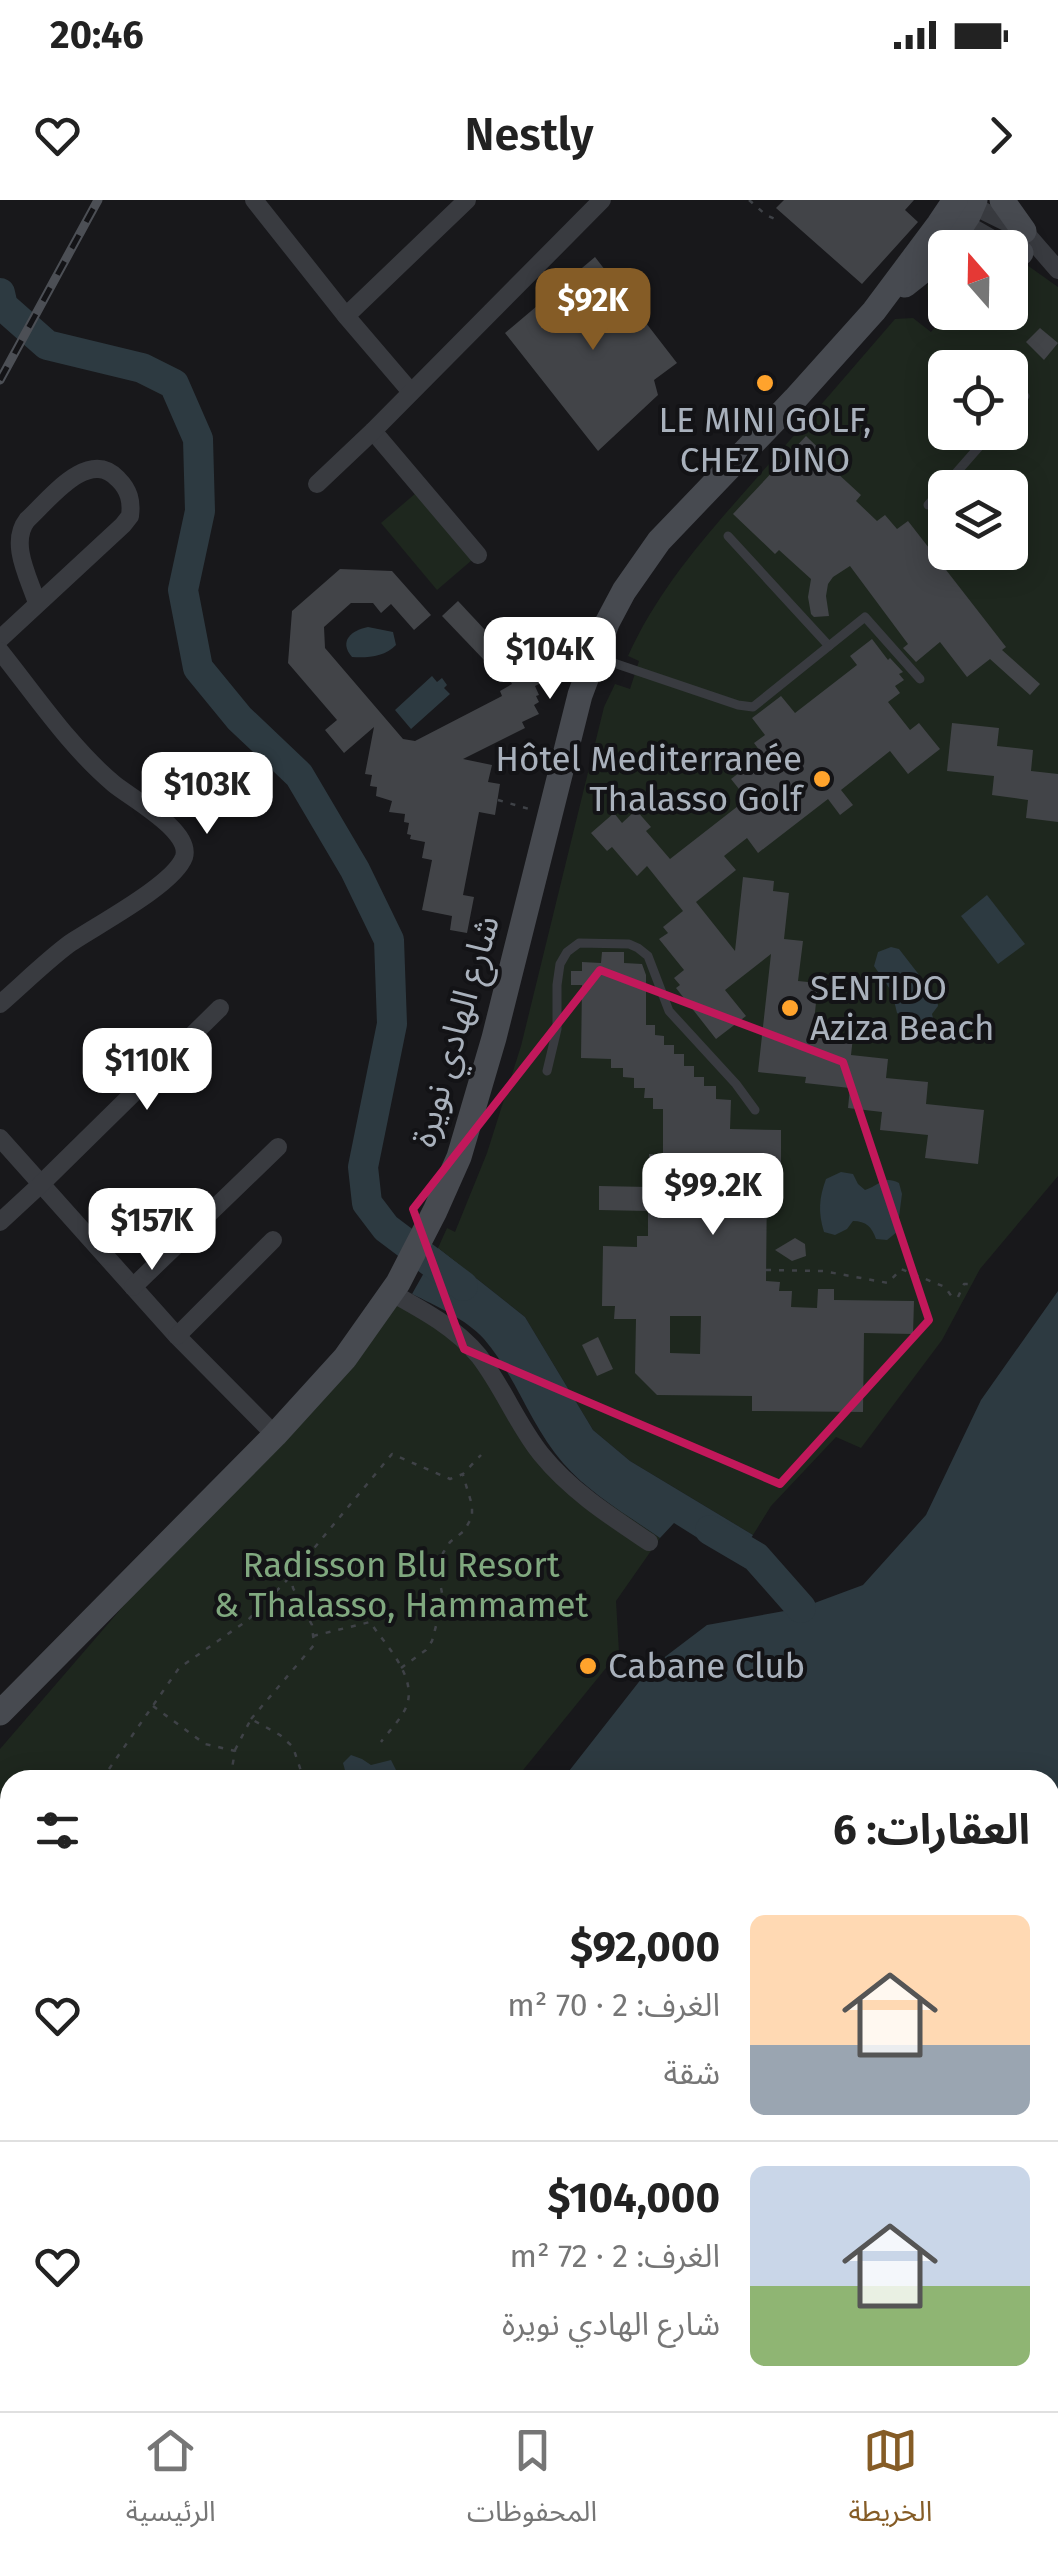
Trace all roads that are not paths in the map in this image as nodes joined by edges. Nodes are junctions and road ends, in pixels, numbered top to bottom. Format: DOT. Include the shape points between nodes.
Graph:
graph roads {
  1 [pos="254,200"];
  2 [pos="467,200"];
  3 [pos="602,200"];
  4 [pos="1002,200"];
  5 [pos="962,207"];
  6 [pos="993,230"];
  7 [pos="1010,230"];
  8 [pos="1028,253"];
  9 [pos="928,266"];
  10 [pos="1055,267"];
  11 [pos="874,311"];
  12 [pos="346,316"];
  13 [pos="411,392"];
  14 [pos="373,431"];
  15 [pos="976,450"];
  16 [pos="958,470"];
  17 [pos="318,484"];
  18 [pos="728,536"];
  19 [pos="478,556"];
  20 [pos="37,604"];
  21 [pos="0,639"];
  22 [pos="829,646"];
  23 [pos="0,651"];
  24 [pos="593,656"];
  25 [pos="920,678"];
  26 [pos="0,1004"];
  27 [pos="220,1008"];
  28 [pos="547,1071"];
  29 [pos="755,1110"];
  30 [pos="0,1138"];
  31 [pos="278,1147"];
  32 [pos="41,1184"];
  33 [pos="0,1222"];
  34 [pos="273,1240"];
  35 [pos="134,1288"];
  36 [pos="395,1288"];
  37 [pos="177,1336"];
  38 [pos="274,1435"];
  39 [pos="649,1542"];
  40 [pos="0,1713"];
  1 -- 12 [label="street"];
  2 -- 12 [label="street"];
  3 -- 13 [label="street"];
  4 -- 7 [label="street"];
  5 -- 6 [label="street"];
  5 -- 11 [label="street, شارع الهادي نويرة"];
  8 -- 10 [label="street"];
  9 -- 11 [label="street, شارع الهادي نويرة"];
  11 -- 24 [label="street, شارع الهادي نويرة" via="659,542 624,591"];
  12 -- 13 [label="street"];
  13 -- 14 [label="street"];
  14 -- 17 [label="street"];
  14 -- 19 [label="street"];
  15 -- 16 [label="lane"];
  18 -- 22 [label="lane"];
  20 -- 20 [label="street" via="130,516 129,496 112,473 82,472 20,528"];
  20 -- 21 [label="street"];
  22 -- 24 [label="lane" via="754,707"];
  22 -- 25 [label="lane" via="864,617"];
  23 -- 26 [label="street" via="91,762 179,837 185,855 160,884 67,946"];
  24 -- 36 [label="street, شارع الهادي نويرة" via="459,1157"];
  27 -- 32 [label="street"];
  28 -- 29 [label="lane" via="567,952 579,943 629,944 648,956 669,1011"];
  30 -- 32 [label="street"];
  31 -- 35 [label="street"];
  32 -- 33 [label="street"];
  32 -- 35 [label="street"];
  34 -- 37 [label="street"];
  35 -- 37 [label="street"];
  36 -- 38 [label="street, شارع الهادي نويرة" via="345,1358"];
  36 -- 39 [label="street" via="478,1356 549,1464"];
  37 -- 38 [label="street"];
  38 -- 40 [label="street, شارع الهادي نويرة"];
}
